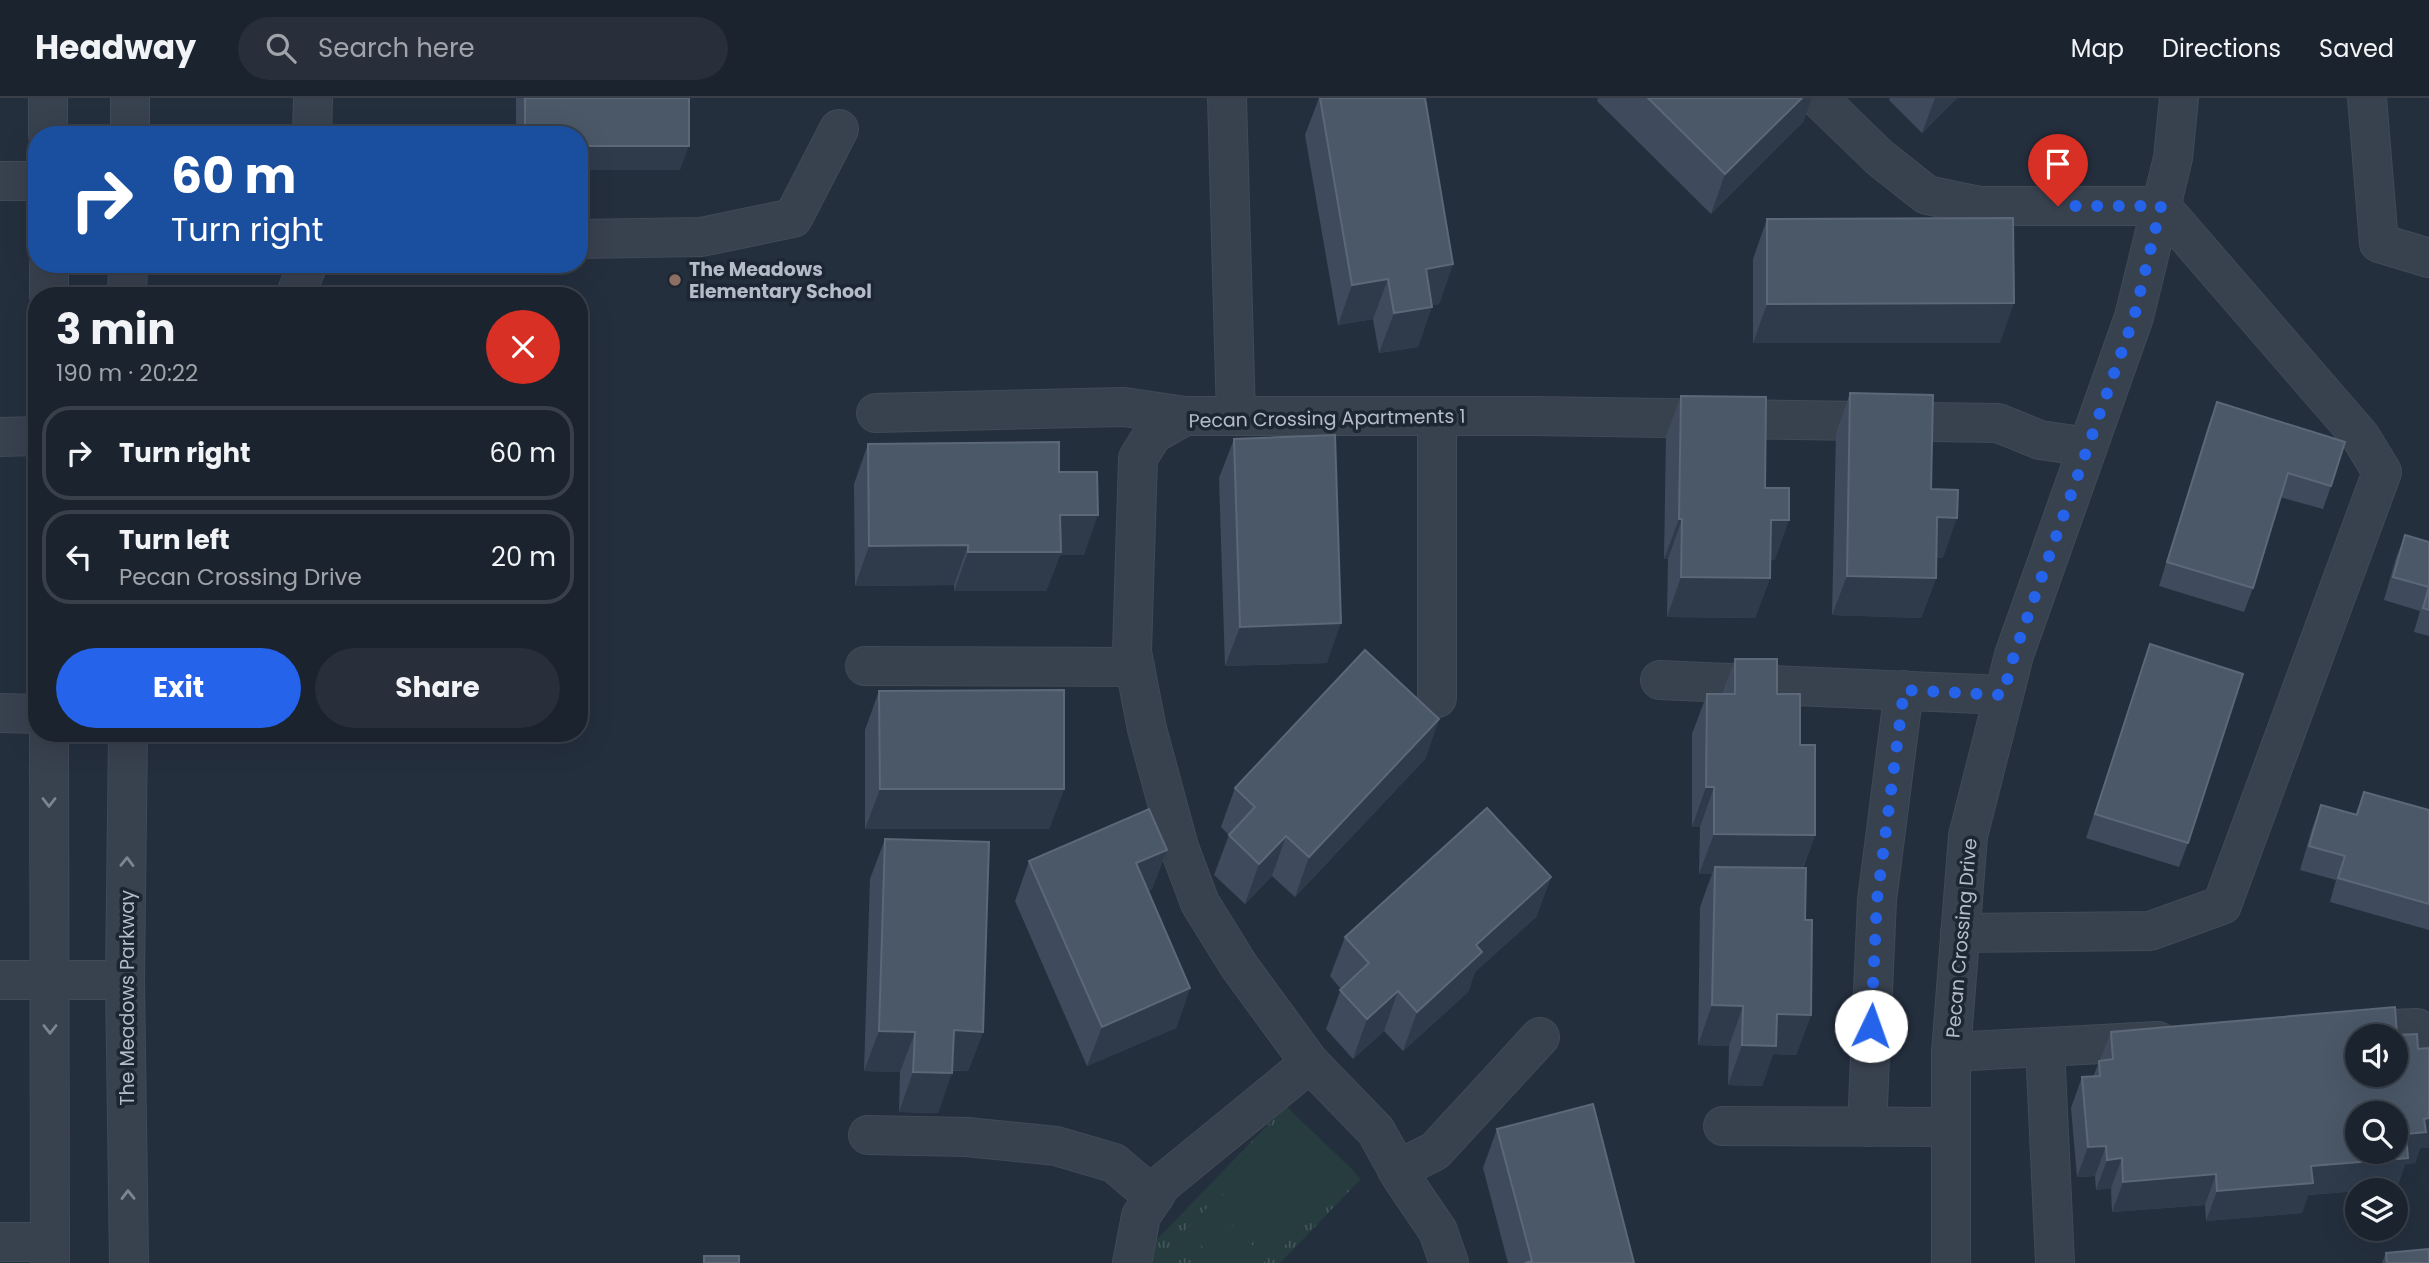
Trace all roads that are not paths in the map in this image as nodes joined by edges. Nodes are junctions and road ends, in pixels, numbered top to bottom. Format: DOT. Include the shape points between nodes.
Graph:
graph roads {
  1 [pos="48,98"];
  2 [pos="130,98"];
  3 [pos="313,98"];
  4 [pos="1227,98"];
  5 [pos="1818,98"];
  6 [pos="2179,98"];
  7 [pos="2367,98"];
  8 [pos="48,126"];
  9 [pos="130,126"];
  10 [pos="312,126"];
  11 [pos="839,129"];
  12 [pos="0,181"];
  13 [pos="28,181"];
  14 [pos="2161,206"];
  15 [pos="588,239"];
  16 [pos="2429,258"];
  17 [pos="876,413"];
  18 [pos="1185,416"];
  19 [pos="1236,416"];
  20 [pos="1437,416"];
  21 [pos="28,436"];
  22 [pos="0,437"];
  23 [pos="2088,447"];
  24 [pos="865,666"];
  25 [pos="1135,667"];
  26 [pos="1660,680"];
  27 [pos="1904,690"];
  28 [pos="2003,695"];
  29 [pos="1437,698"];
  30 [pos="0,713"];
  31 [pos="28,714"];
  32 [pos="49,742"];
  33 [pos="128,742"];
  34 [pos="1960,933"];
  35 [pos="0,980"];
  36 [pos="49,980"];
  37 [pos="125,980"];
  38 [pos="2307,1033"];
  39 [pos="2429,1036"];
  40 [pos="1540,1037"];
  41 [pos="2196,1039"];
  42 [pos="2045,1047"];
  43 [pos="1951,1052"];
  44 [pos="1310,1063"];
  45 [pos="1723,1126"];
  46 [pos="1867,1127"];
  47 [pos="1951,1127"];
  48 [pos="867,1135"];
  49 [pos="1397,1170"];
  50 [pos="1154,1197"];
  51 [pos="0,1242"];
  52 [pos="50,1252"];
  53 [pos="129,1263"];
  54 [pos="1132,1263"];
  55 [pos="1449,1263"];
  56 [pos="1951,1263"];
  57 [pos="2055,1263"];
  1 -- 8 [label="street"];
  2 -- 9 [label="street"];
  3 -- 10 [label="street"];
  4 -- 19 [label="street"];
  5 -- 14 [label="street" via="1880,158 1927,195 1980,206"];
  6 -- 14 [label="street, Pecan Crossing Drive" via="2173,158"];
  7 -- 16 [label="street" via="2379,243"];
  11 -- 15 [label="street" via="793,218 701,237"];
  12 -- 13 [label="street"];
  14 -- 23 [label="street, Pecan Crossing Drive" via="2134,317"];
  14 -- 34 [label="street" via="2360,436 2382,472 2222,905 2150,931"];
  17 -- 18 [label="street" via="1124,407"];
  18 -- 19 [label="street, Pecan Crossing Apartments 1"];
  18 -- 25 [label="street, Pecan Crossing Apartments 1" via="1153,434 1138,458"];
  19 -- 20 [label="street, Pecan Crossing Apartments 1"];
  20 -- 23 [label="street, Pecan Crossing Apartments 1" via="1998,423 2040,440"];
  20 -- 29 [label="street"];
  21 -- 22 [label="street"];
  23 -- 28 [label="street, Pecan Crossing Drive"];
  24 -- 25 [label="street"];
  25 -- 44 [label="street, Pecan Crossing Apartments 1" via="1147,729 1200,904"];
  26 -- 27 [label="street"];
  27 -- 28 [label="street"];
  27 -- 46 [label="street" via="1877,900"];
  28 -- 34 [label="street, Pecan Crossing Drive" via="1968,836"];
  30 -- 31 [label="street"];
  32 -- 36 [label="street, one-way"];
  37 -- 33 [label="street, The Meadows Parkway, one-way"];
  34 -- 43 [label="street, Pecan Crossing Drive"];
  35 -- 36 [label="street"];
  36 -- 37 [label="street"];
  36 -- 52 [label="street, one-way"];
  53 -- 37 [label="street, The Meadows Parkway, one-way"];
  38 -- 39 [label="street" via="2417,1028"];
  40 -- 49 [label="street" via="1435,1151"];
  41 -- 42 [label="street"];
  42 -- 43 [label="street"];
  42 -- 57 [label="street"];
  43 -- 47 [label="street, Pecan Crossing Drive"];
  44 -- 49 [label="street, Pecan Crossing Apartments 1" via="1376,1131"];
  44 -- 50 [label="street" via="1162,1184"];
  45 -- 46 [label="street"];
  46 -- 47 [label="street"];
  47 -- 56 [label="street, Pecan Crossing Drive"];
  48 -- 50 [label="street" via="967,1137 1056,1146 1114,1163"];
  49 -- 55 [label="street, Pecan Crossing Apartments 1" via="1438,1231"];
  50 -- 54 [label="street" via="1141,1216"];
  51 -- 52 [label="street"];
}
